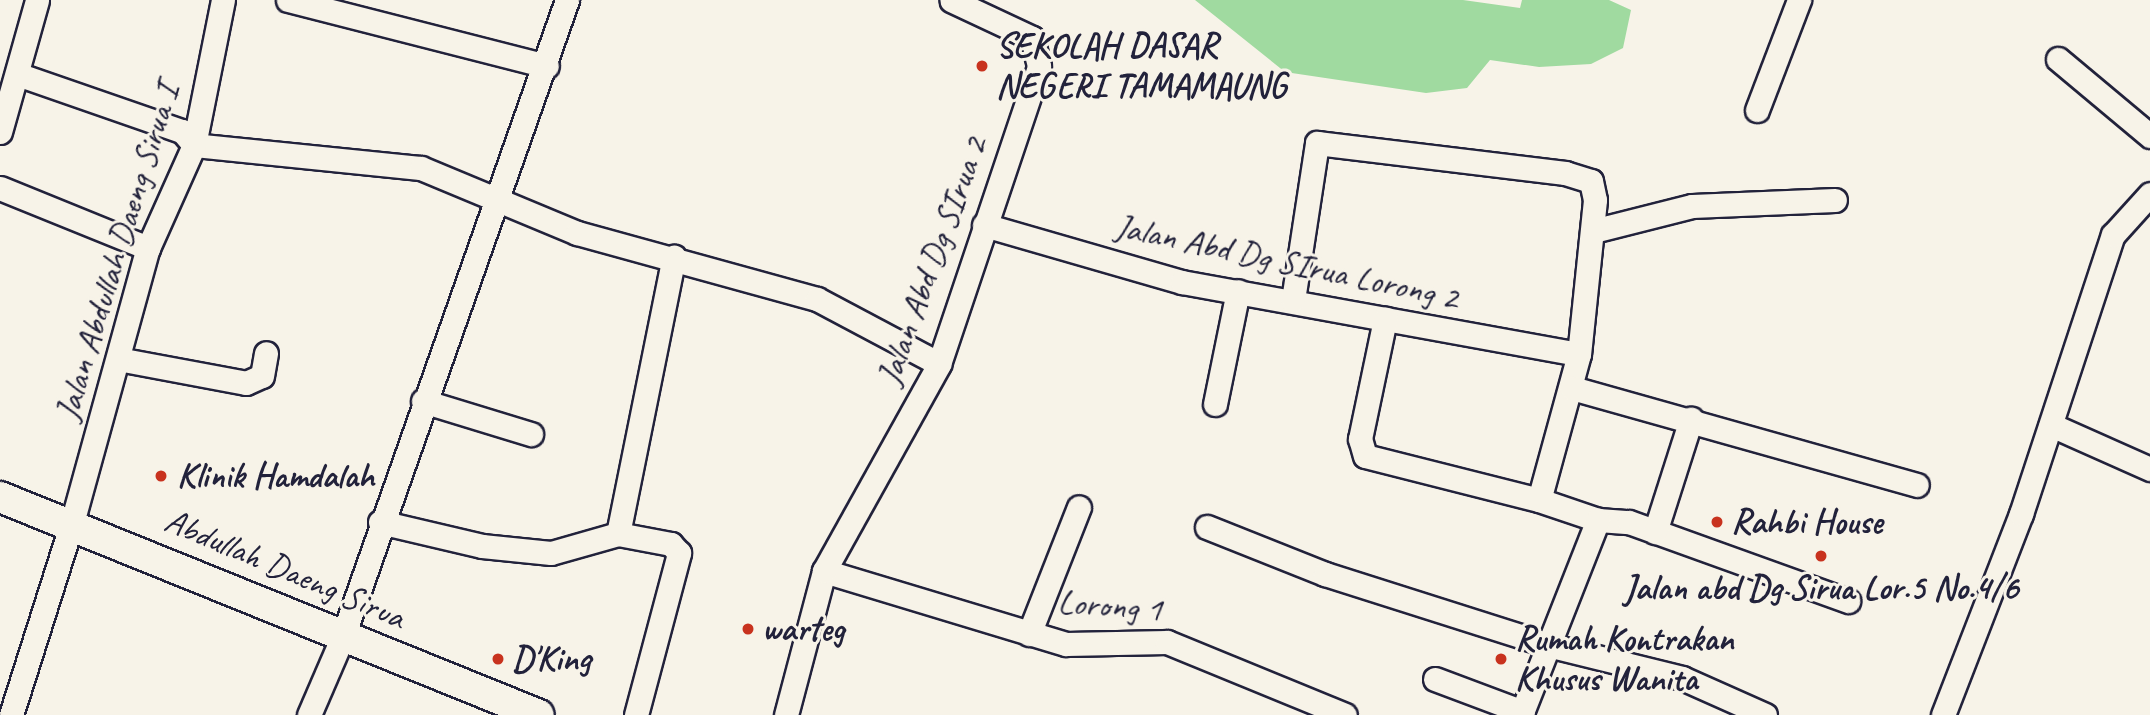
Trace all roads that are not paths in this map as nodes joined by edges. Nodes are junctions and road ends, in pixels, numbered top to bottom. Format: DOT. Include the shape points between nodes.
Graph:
graph roads {
  1 [pos="37,0"];
  2 [pos="223,0"];
  3 [pos="288,0"];
  4 [pos="567,0"];
  5 [pos="951,0"];
  6 [pos="1799,0"];
  7 [pos="978,6"];
  8 [pos="2058,59"];
  9 [pos="547,66"];
  10 [pos="17,74"];
  11 [pos="1757,110"];
  12 [pos="0,132"];
  13 [pos="2150,136"];
  14 [pos="194,145"];
  15 [pos="0,188"];
  16 [pos="2150,194"];
  17 [pos="1835,200"];
  18 [pos="498,203"];
  19 [pos="984,225"];
  20 [pos="1593,232"];
  21 [pos="148,248"];
  22 [pos="674,257"];
  23 [pos="1238,291"];
  24 [pos="1293,300"];
  25 [pos="1385,320"];
  26 [pos="266,353"];
  27 [pos="1579,354"];
  28 [pos="118,359"];
  29 [pos="939,364"];
  30 [pos="1572,388"];
  31 [pos="423,401"];
  32 [pos="1215,404"];
  33 [pos="1691,419"];
  34 [pos="2051,425"];
  35 [pos="531,433"];
  36 [pos="2147,462"];
  37 [pos="1917,485"];
  38 [pos="0,497"];
  39 [pos="1539,500"];
  40 [pos="1079,507"];
  41 [pos="1598,520"];
  42 [pos="380,522"];
  43 [pos="72,523"];
  44 [pos="1207,527"];
  45 [pos="1656,532"];
  46 [pos="618,534"];
  47 [pos="824,571"];
  48 [pos="1847,601"];
  49 [pos="1029,634"];
  50 [pos="343,636"];
  51 [pos="1552,646"];
  52 [pos="1435,679"];
  53 [pos="1522,713"];
  54 [pos="11,715"];
  55 [pos="309,715"];
  56 [pos="540,715"];
  57 [pos="636,715"];
  58 [pos="786,715"];
  59 [pos="1345,715"];
  60 [pos="1765,715"];
  61 [pos="1943,715"];
  1 -- 10 [label="street"];
  2 -- 14 [label="street, Jalan Abdullah Daeng Sirua I"];
  3 -- 9 [label="street"];
  4 -- 9 [label="street"];
  5 -- 7 [label="street, Jalan Abd Dg SIrua 2"];
  6 -- 11 [label="street"];
  7 -- 19 [label="street, Jalan Abd Dg SIrua 2" via="1032,38 1040,54"];
  8 -- 13 [label="street"];
  9 -- 18 [label="street"];
  10 -- 12 [label="street"];
  10 -- 14 [label="street" via="181,131"];
  14 -- 18 [label="street" via="408,164"];
  14 -- 21 [label="street, Jalan Abdullah Daeng Sirua I"];
  15 -- 21 [label="street"];
  16 -- 34 [label="street" via="2113,235"];
  17 -- 20 [label="street" via="1692,206"];
  18 -- 22 [label="street" via="577,233"];
  18 -- 31 [label="street"];
  19 -- 23 [label="street, Jalan Abd Dg SIrua Lorong 2" via="1182,282"];
  19 -- 29 [label="street, Jalan Abd Dg SIrua 2"];
  20 -- 24 [label="street" via="1595,200 1586,178 1320,142 1314,146"];
  20 -- 27 [label="street"];
  21 -- 28 [label="street, Jalan Abdullah Daeng Sirua I"];
  22 -- 29 [label="street" via="817,299"];
  22 -- 46 [label="street"];
  23 -- 24 [label="street, Jalan Abd Dg SIrua Lorong 2"];
  23 -- 32 [label="street"];
  24 -- 25 [label="street, Jalan Abd Dg SIrua Lorong 2"];
  25 -- 27 [label="street, Jalan Abd Dg SIrua Lorong 2"];
  25 -- 39 [label="street" via="1360,439 1365,456"];
  26 -- 28 [label="street" via="261,376 246,383"];
  27 -- 30 [label="street"];
  28 -- 43 [label="street, Jalan Abdullah Daeng Sirua I"];
  29 -- 47 [label="street, Jalan Abd Dg SIrua 2"];
  30 -- 33 [label="street"];
  30 -- 39 [label="street"];
  31 -- 35 [label="street"];
  31 -- 42 [label="street"];
  33 -- 37 [label="street"];
  33 -- 45 [label="street"];
  34 -- 36 [label="street"];
  34 -- 61 [label="street"];
  38 -- 43 [label="main road, Abdullah Daeng Sirua"];
  39 -- 41 [label="street"];
  40 -- 49 [label="street"];
  41 -- 45 [label="street"];
  41 -- 51 [label="street"];
  42 -- 46 [label="street" via="482,547 551,553"];
  42 -- 50 [label="street"];
  43 -- 50 [label="main road, Abdullah Daeng Sirua"];
  43 -- 54 [label="street, Jalan Abdullah Daeng Sirua I"];
  44 -- 51 [label="street" via="1325,574"];
  45 -- 48 [label="street"];
  46 -- 57 [label="street" via="671,544 679,553"];
  47 -- 49 [label="street, Lorong 1"];
  47 -- 58 [label="street, Jalan Abd Dg SIrua 2"];
  49 -- 59 [label="street, Lorong 1" via="1079,645 1167,642"];
  50 -- 55 [label="street"];
  50 -- 56 [label="main road, Abdullah Daeng Sirua"];
  51 -- 53 [label="street"];
  51 -- 60 [label="street" via="1641,665"];
  52 -- 53 [label="street"];
}
